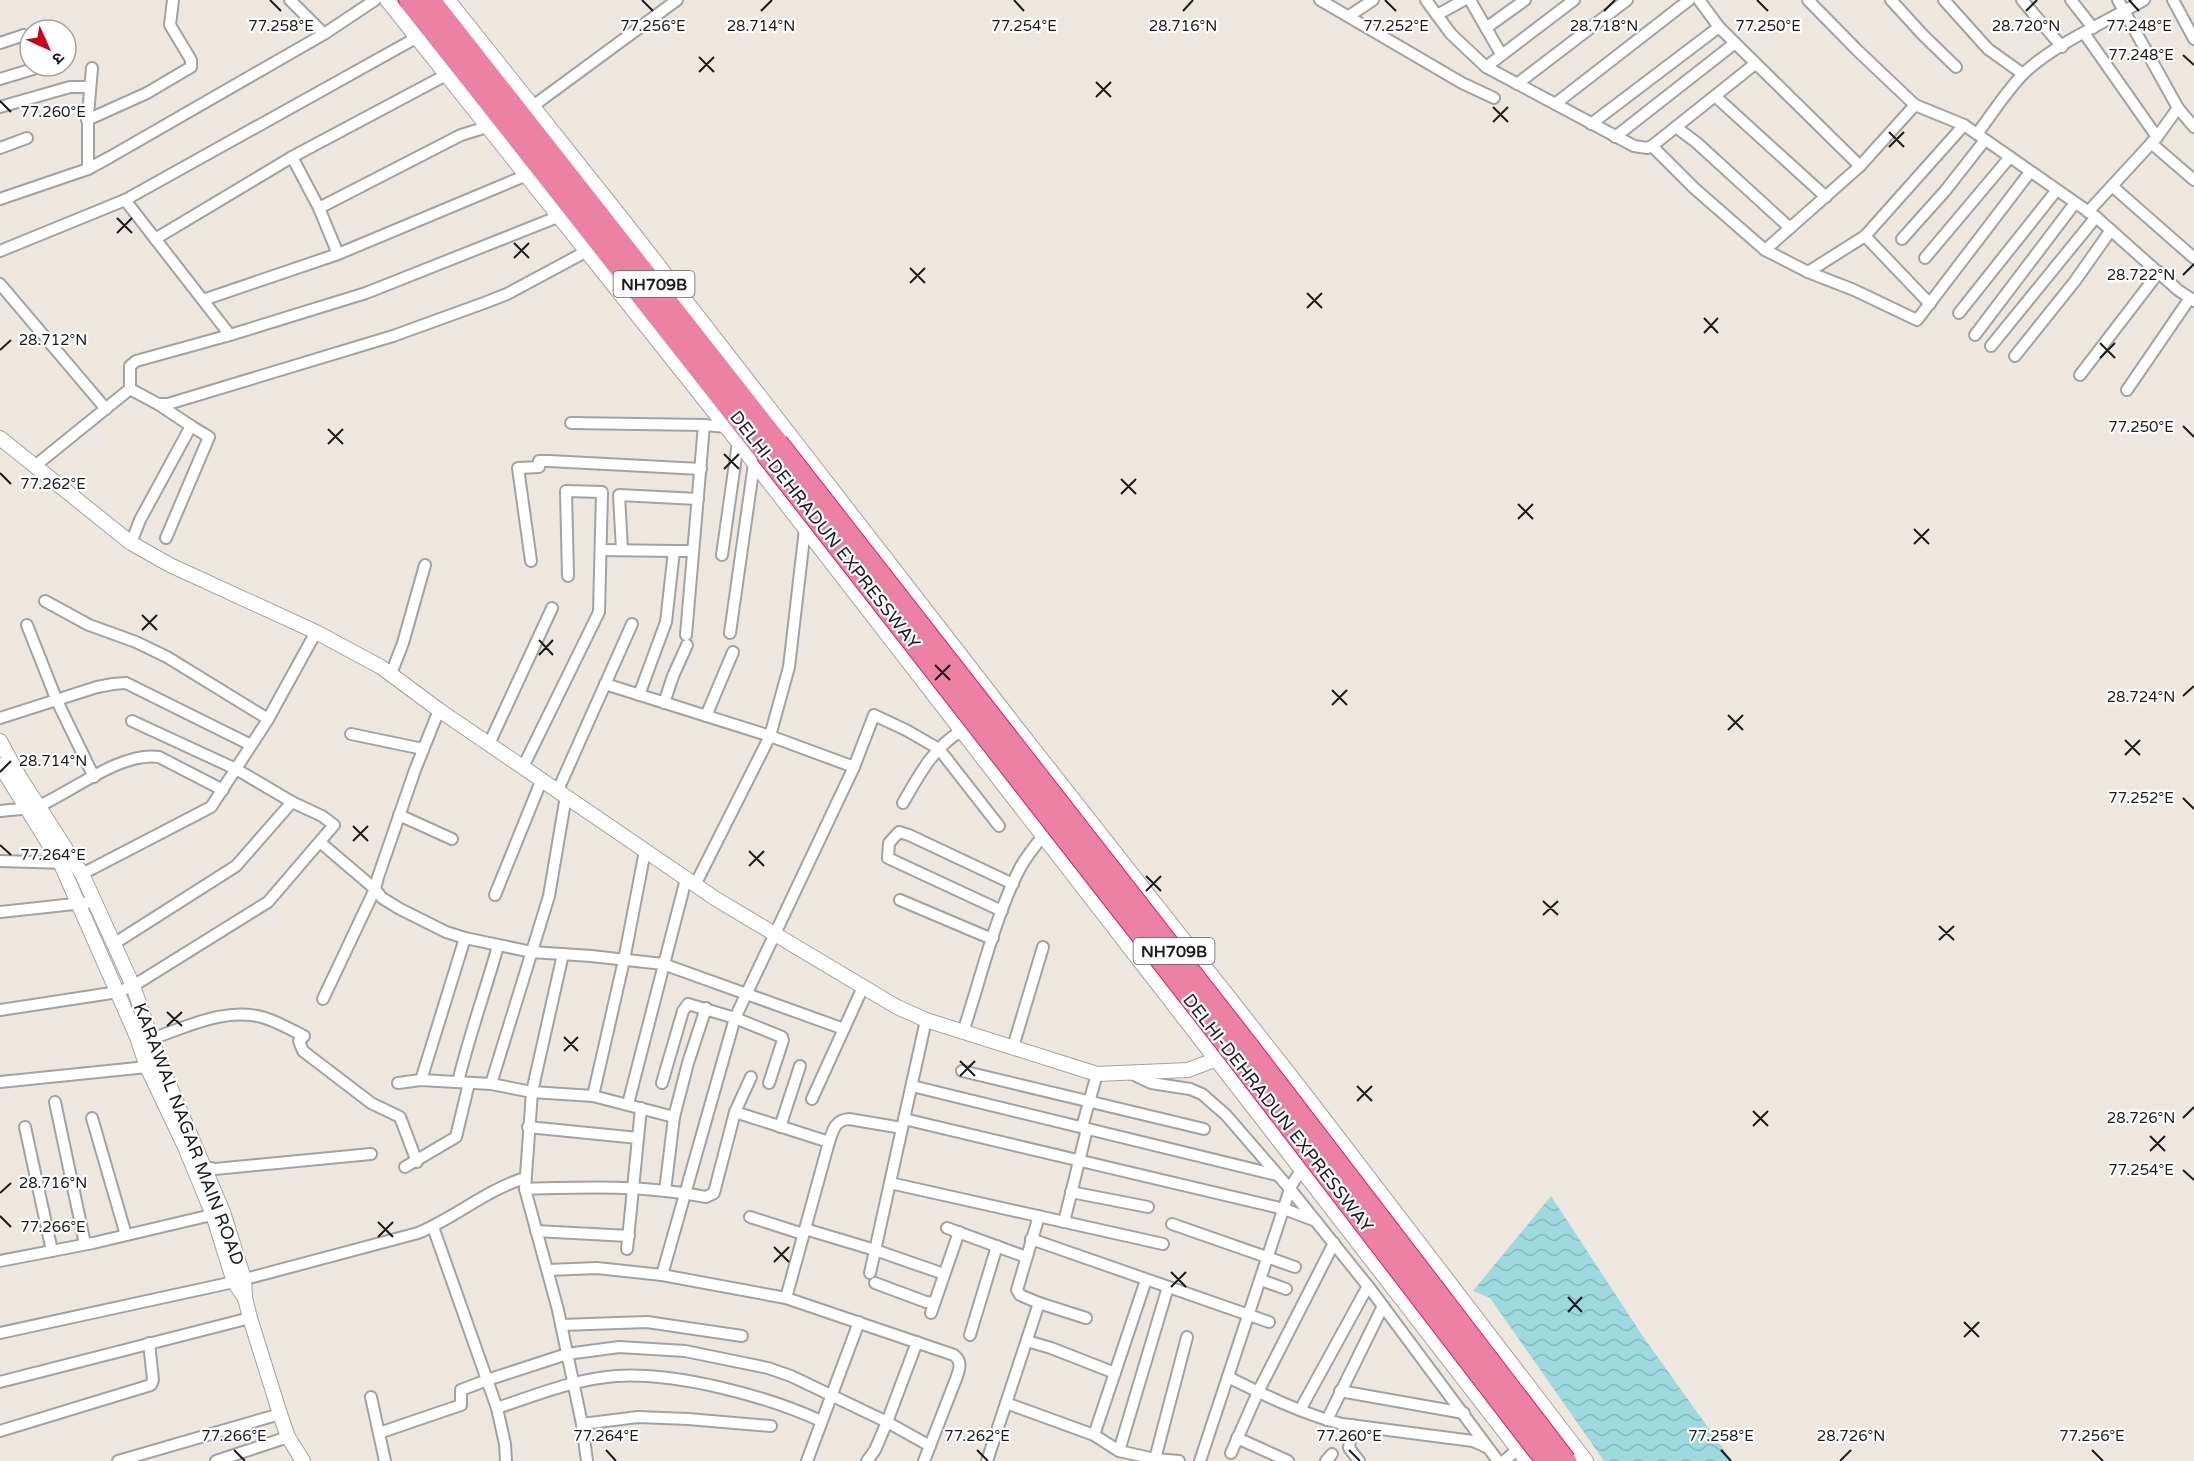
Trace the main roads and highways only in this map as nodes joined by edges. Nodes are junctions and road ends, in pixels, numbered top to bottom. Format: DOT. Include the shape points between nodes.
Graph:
graph roads {
  1 [pos="410,0"];
  2 [pos="430,0"];
  3 [pos="529,117"];
  4 [pos="766,454"];
  5 [pos="1546,1461"];
  6 [pos="1566,1461"];
  1 -- 3 [label="highway, DELHI-DEHRADUN EXPRESSWAY / NH709B"];
  2 -- 3 [label="highway, DELHI-DEHRADUN EXPRESSWAY / NH709B"];
  3 -- 4 [label="highway, DELHI-DEHRADUN EXPRESSWAY / NH709B"];
  3 -- 4 [label="highway, DELHI-DEHRADUN EXPRESSWAY / NH709B" via="571,166"];
  4 -- 5 [label="highway, DELHI-DEHRADUN EXPRESSWAY / NH709B, bridge"];
  4 -- 6 [label="highway, DELHI-DEHRADUN EXPRESSWAY / NH709B, bridge" via="1253,1053"];
}
